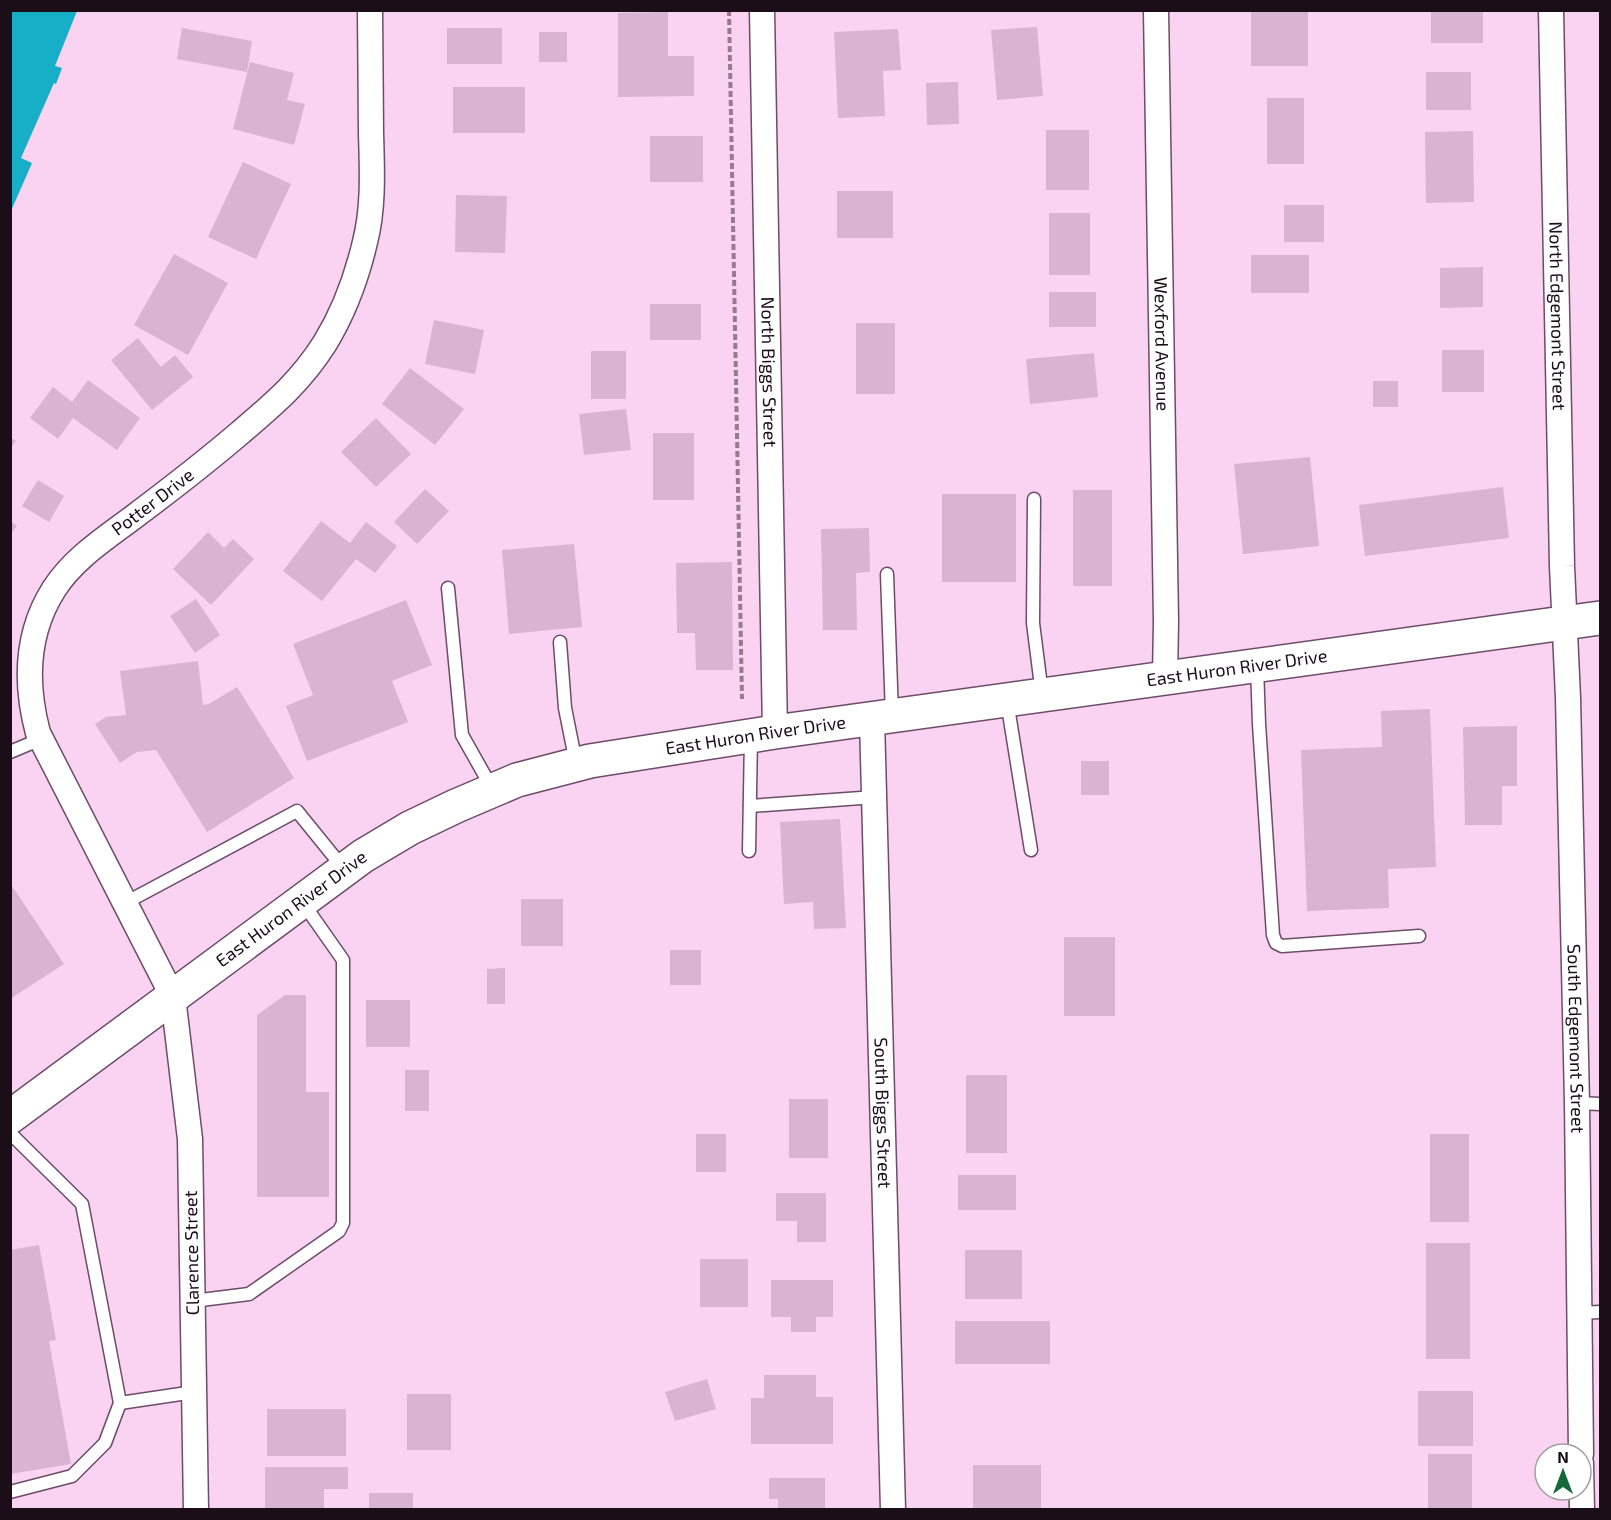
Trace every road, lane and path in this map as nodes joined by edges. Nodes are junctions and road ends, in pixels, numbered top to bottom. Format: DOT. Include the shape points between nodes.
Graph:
graph roads {
  1 [pos="370,10"];
  2 [pos="729,10"];
  3 [pos="762,10"];
  4 [pos="1156,10"];
  5 [pos="1551,10"];
  6 [pos="1034,499"];
  7 [pos="887,574"];
  8 [pos="448,588"];
  9 [pos="1600,618"];
  10 [pos="1566,622"];
  11 [pos="560,642"];
  12 [pos="1257,665"];
  13 [pos="1165,677"];
  14 [pos="1042,695"];
  15 [pos="742,699"];
  16 [pos="1006,700"];
  17 [pos="882,717"];
  18 [pos="763,734"];
  19 [pos="41,739"];
  20 [pos="10,752"];
  21 [pos="577,764"];
  22 [pos="493,791"];
  23 [pos="875,797"];
  24 [pos="750,806"];
  25 [pos="1031,850"];
  26 [pos="749,851"];
  27 [pos="345,870"];
  28 [pos="301,901"];
  29 [pos="125,903"];
  30 [pos="1419,936"];
  31 [pos="173,997"];
  32 [pos="1589,1103"];
  33 [pos="10,1117"];
  34 [pos="10,1133"];
  35 [pos="193,1301"];
  36 [pos="1590,1312"];
  37 [pos="194,1392"];
  38 [pos="120,1403"];
  39 [pos="1582,1442"];
  40 [pos="10,1492"];
  41 [pos="196,1509"];
  42 [pos="893,1509"];
  1 -- 19 [label="street, Potter Drive" via="372,186 366,240 350,292 326,341 286,393 206,462 79,559 54,589 37,624 28,677"];
  2 -- 15 [label="path"];
  3 -- 18 [label="street, North Biggs Street"];
  4 -- 13 [label="street, Wexford Avenue"];
  5 -- 10 [label="street, North Edgemont Street"];
  6 -- 14 [label="lane" via="1033,623"];
  7 -- 17 [label="lane"];
  8 -- 22 [label="lane" via="462,735"];
  9 -- 10 [label="main road, East Huron River Drive"];
  10 -- 12 [label="main road, East Huron River Drive"];
  10 -- 32 [label="street, South Edgemont Street"];
  11 -- 21 [label="lane" via="566,708"];
  12 -- 13 [label="main road, East Huron River Drive"];
  12 -- 30 [label="lane" via="1276,943 1282,946"];
  13 -- 14 [label="main road, East Huron River Drive"];
  14 -- 16 [label="main road, East Huron River Drive"];
  16 -- 17 [label="main road, East Huron River Drive"];
  16 -- 25 [label="lane"];
  17 -- 18 [label="main road, East Huron River Drive"];
  17 -- 23 [label="street, South Biggs Street"];
  18 -- 21 [label="main road, East Huron River Drive"];
  18 -- 24 [label="lane"];
  19 -- 20 [label="lane"];
  19 -- 29 [label="street, Potter Drive"];
  21 -- 22 [label="main road, East Huron River Drive" via="517,780"];
  22 -- 27 [label="main road, East Huron River Drive" via="410,828"];
  23 -- 24 [label="lane"];
  23 -- 42 [label="street, South Biggs Street"];
  24 -- 26 [label="lane"];
  27 -- 28 [label="main road, East Huron River Drive"];
  27 -- 29 [label="lane" via="297,811"];
  28 -- 31 [label="main road, East Huron River Drive"];
  28 -- 35 [label="lane" via="344,960 344,1223 339,1231 249,1294"];
  29 -- 31 [label="street, Potter Drive"];
  31 -- 33 [label="main road, East Huron River Drive"];
  31 -- 35 [label="street, Clarence Street" via="190,1139"];
  32 -- 36 [label="street, South Edgemont Street"];
  34 -- 38 [label="lane" via="82,1204"];
  35 -- 37 [label="street, Clarence Street"];
  36 -- 39 [label="street, South Edgemont Street"];
  37 -- 38 [label="lane"];
  37 -- 41 [label="street, Clarence Street"];
  38 -- 40 [label="lane" via="105,1443 72,1476"];
}
